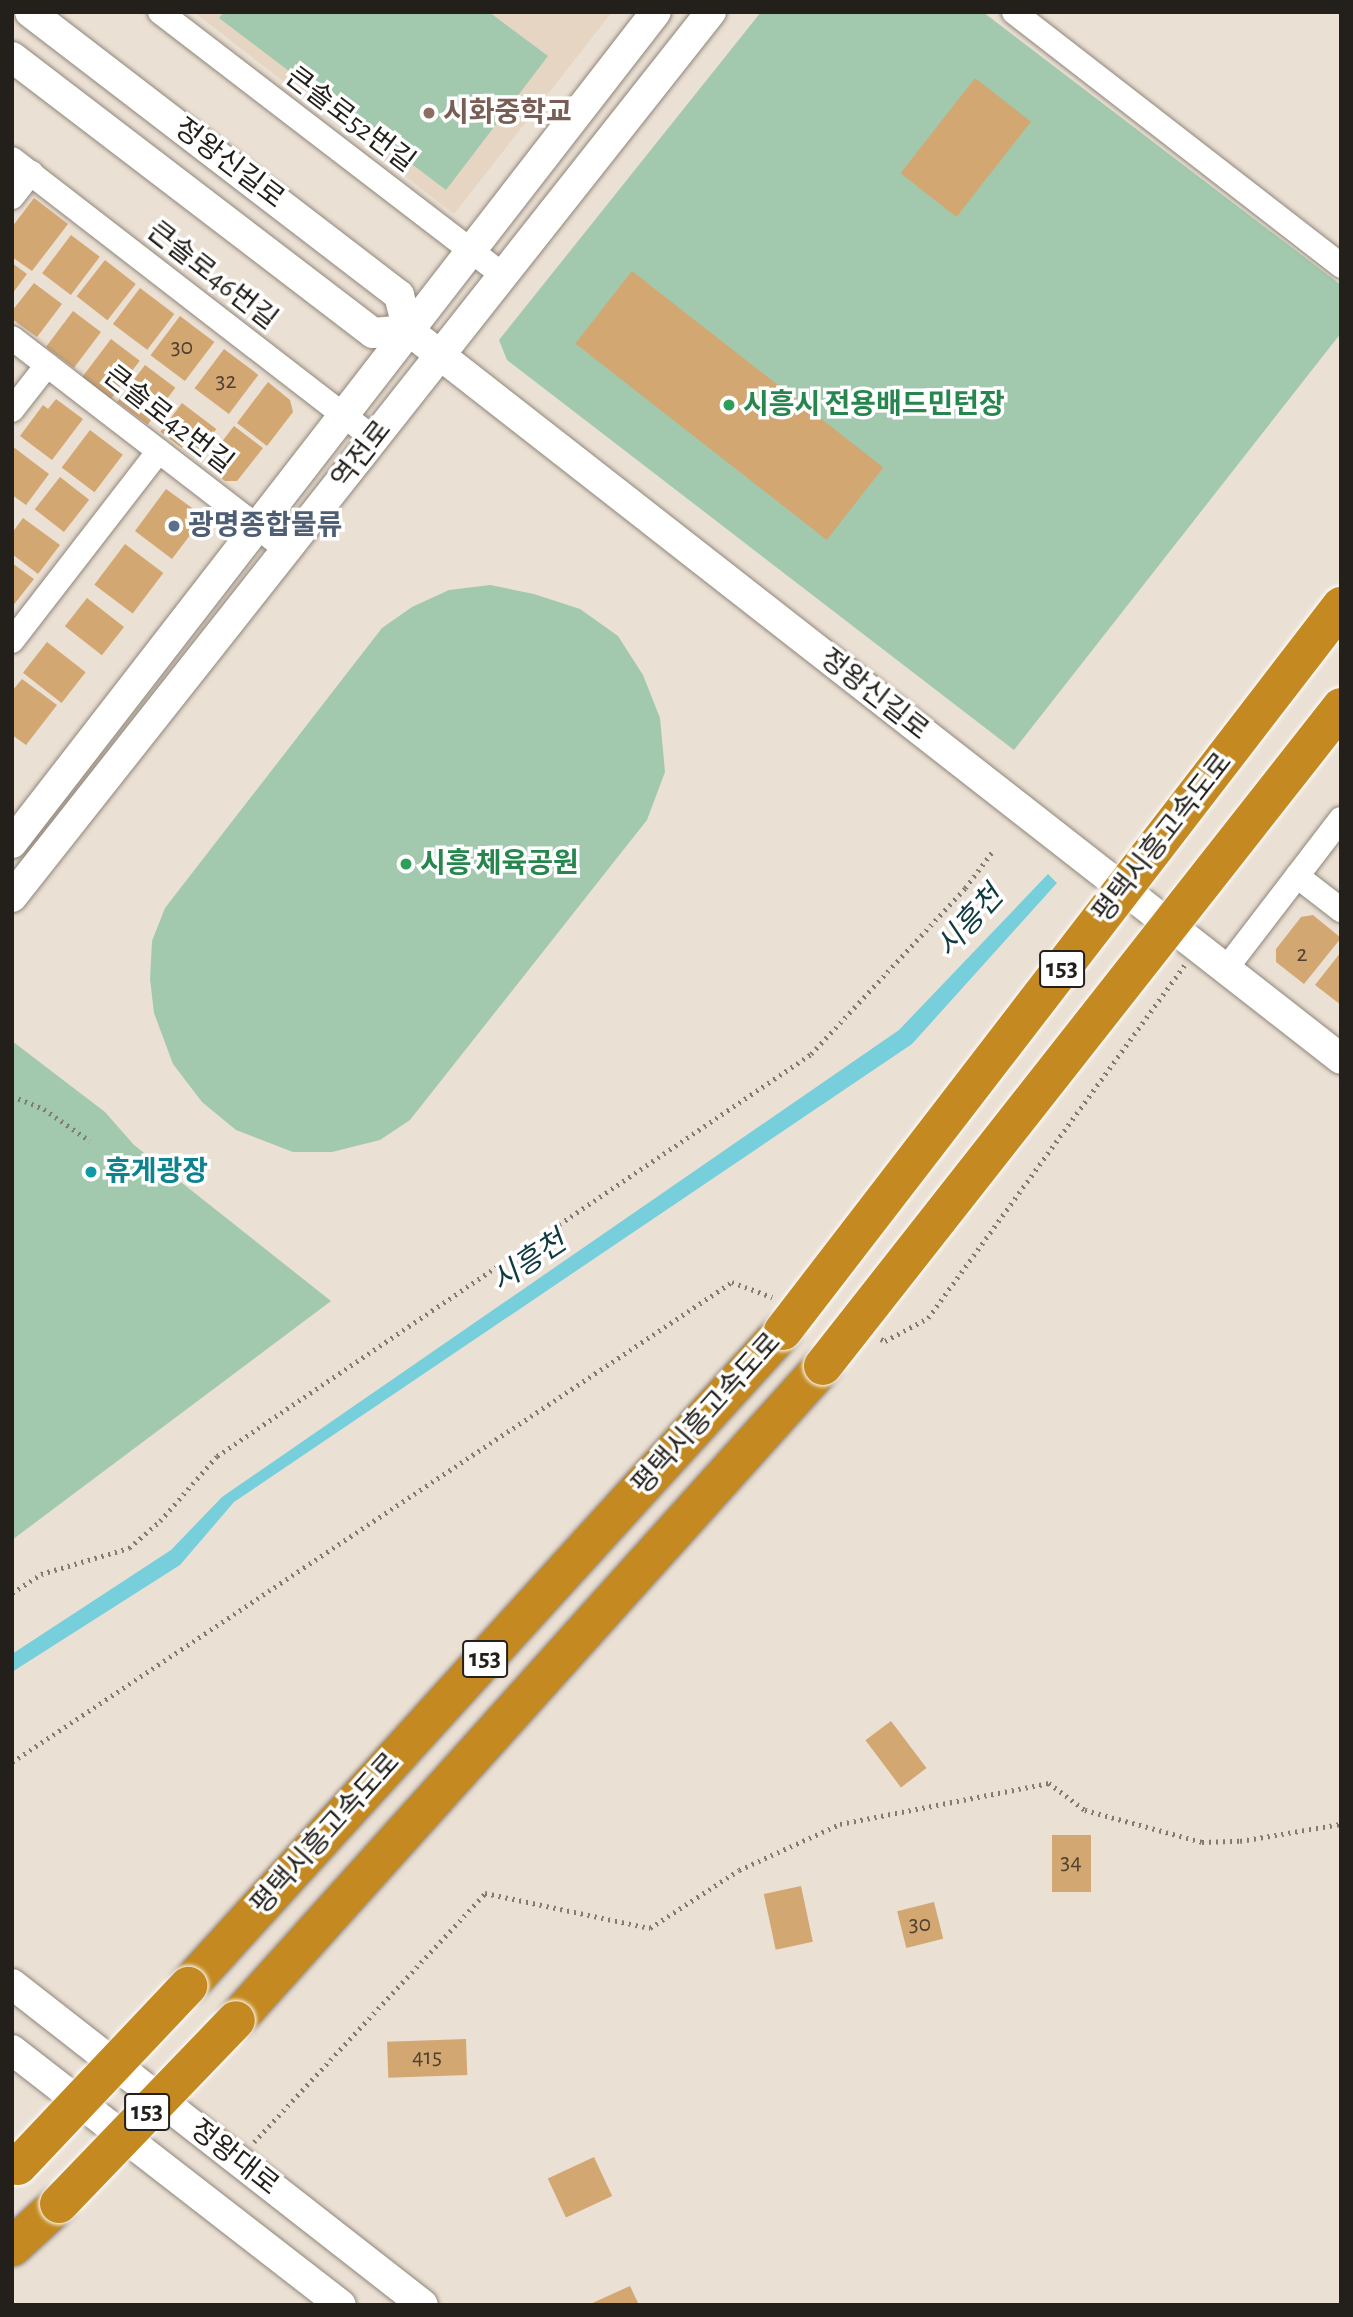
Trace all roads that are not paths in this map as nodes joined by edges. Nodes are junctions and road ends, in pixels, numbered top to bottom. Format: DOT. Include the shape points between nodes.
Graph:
graph roads {
  1 [pos="30,12"];
  2 [pos="160,12"];
  3 [pos="656,12"];
  4 [pos="711,12"];
  5 [pos="1014,12"];
  6 [pos="12,57"];
  7 [pos="21,166"];
  8 [pos="12,197"];
  9 [pos="470,250"];
  10 [pos="1341,266"];
  11 [pos="504,276"];
  12 [pos="408,330"];
  13 [pos="12,338"];
  14 [pos="441,356"];
  15 [pos="47,365"];
  16 [pos="12,410"];
  17 [pos="343,414"];
  18 [pos="374,439"];
  19 [pos="159,451"];
  20 [pos="256,526"];
  21 [pos="287,550"];
  22 [pos="1341,606"];
  23 [pos="12,641"];
  24 [pos="1341,707"];
  25 [pos="1341,819"];
  26 [pos="15,835"];
  27 [pos="46,855"];
  28 [pos="1297,876"];
  29 [pos="12,897"];
  30 [pos="1341,910"];
  31 [pos="1225,971"];
  32 [pos="1341,1059"];
  33 [pos="12,1984"];
  34 [pos="12,2050"];
  35 [pos="15,2169"];
  36 [pos="12,2247"];
  37 [pos="341,2305"];
  38 [pos="423,2305"];
  1 -- 12 [label="street, 정왕신길로" via="399,295"];
  2 -- 9 [label="street, 큰솔로52번길"];
  3 -- 9 [label="street, 역전로"];
  4 -- 11 [label="street, 역전로"];
  5 -- 10 [label="street"];
  6 -- 12 [label="street, 정왕신길로" via="373,333"];
  7 -- 8 [label="street"];
  7 -- 17 [label="street, 큰솔로46번길"];
  9 -- 11 [label="street, 큰솔로52번길"];
  9 -- 12 [label="street, 역전로"];
  11 -- 14 [label="street, 역전로"];
  12 -- 14 [label="street, 정왕신길로"];
  12 -- 17 [label="street, 역전로"];
  13 -- 15 [label="street, 큰솔로42번길"];
  14 -- 18 [label="street, 역전로"];
  14 -- 31 [label="street, 정왕신길로"];
  15 -- 16 [label="street"];
  15 -- 19 [label="street, 큰솔로42번길"];
  17 -- 18 [label="street, 큰솔로46번길"];
  17 -- 20 [label="street, 역전로"];
  18 -- 21 [label="street, 역전로"];
  19 -- 20 [label="street, 큰솔로42번길"];
  19 -- 23 [label="street"];
  20 -- 21 [label="street, 큰솔로42번길"];
  20 -- 26 [label="street, 역전로"];
  21 -- 27 [label="street, 역전로"];
  22 -- 35 [label="highway, 평택시흥고속도로 / 153, bridge" via="783,1316 188,1986"];
  24 -- 36 [label="highway, 평택시흥고속도로 / 153, bridge" via="823,1366 236,2020"];
  25 -- 28 [label="street"];
  26 -- 27 [label="street"];
  27 -- 29 [label="street, 역전로"];
  28 -- 30 [label="street"];
  28 -- 31 [label="street"];
  31 -- 32 [label="street, 정왕신길로"];
  33 -- 38 [label="street, 정왕대로"];
  34 -- 37 [label="street, 정왕대로"];
}
